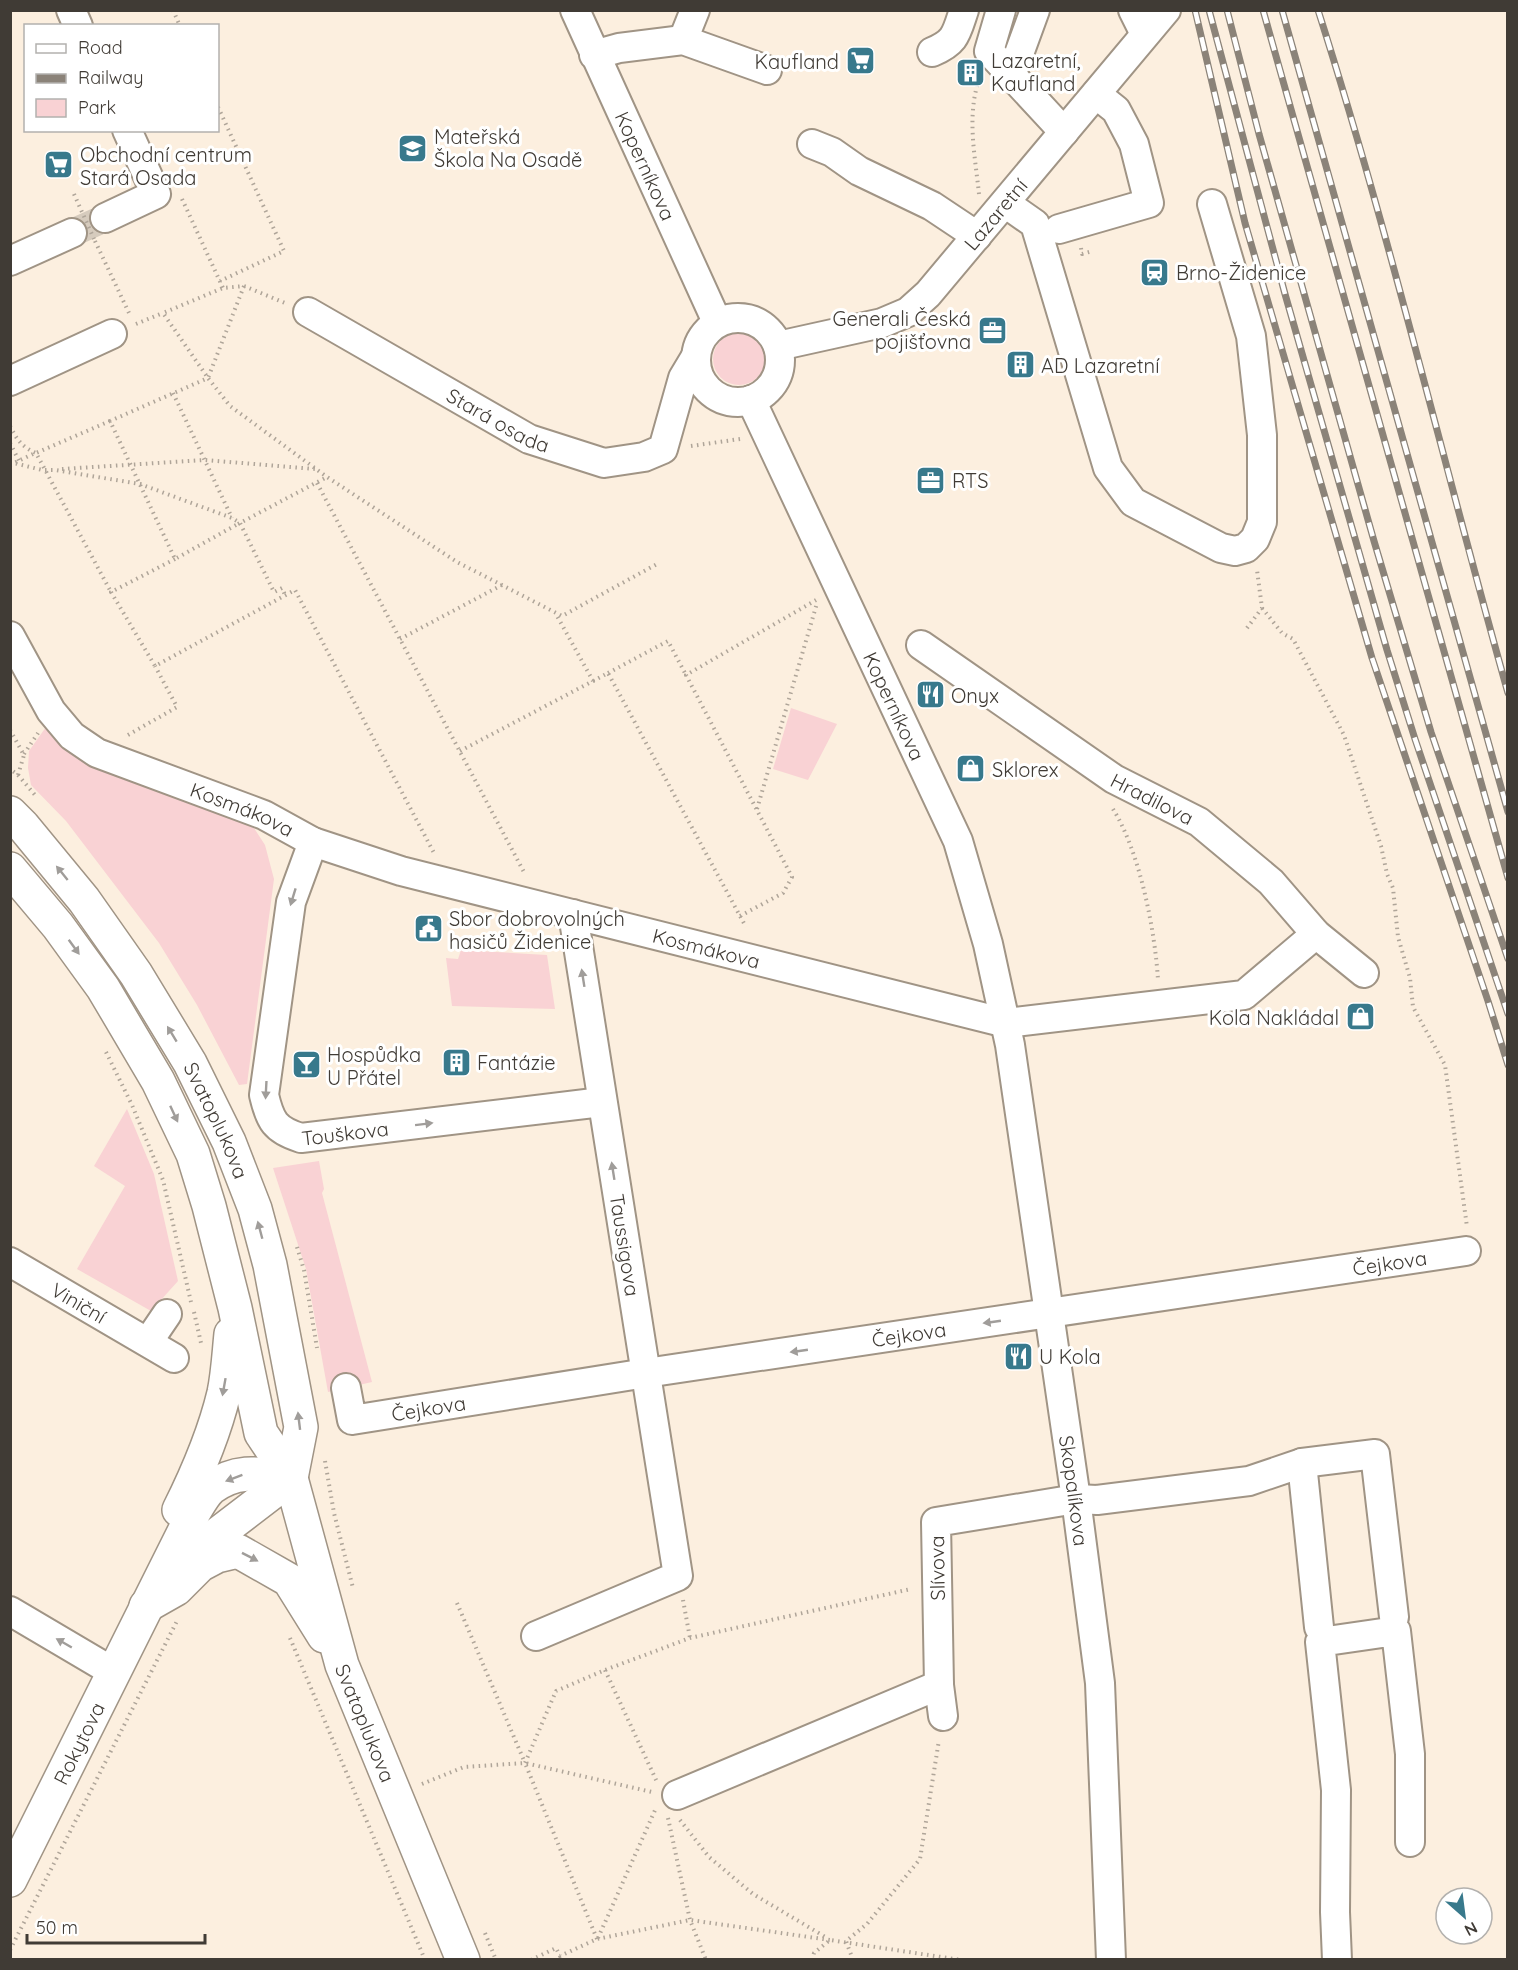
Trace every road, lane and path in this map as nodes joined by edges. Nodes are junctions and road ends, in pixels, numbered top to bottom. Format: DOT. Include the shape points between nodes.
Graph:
graph roads {
  1 [pos="71,10"];
  2 [pos="173,10"];
  3 [pos="574,10"];
  4 [pos="695,10"];
  5 [pos="964,10"];
  6 [pos="1001,10"];
  7 [pos="1035,10"];
  8 [pos="1166,10"];
  9 [pos="1139,22"];
  10 [pos="77,24"];
  11 [pos="179,24"];
  12 [pos="683,40"];
  13 [pos="989,51"];
  14 [pos="932,52"];
  15 [pos="594,55"];
  16 [pos="767,70"];
  17 [pos="1012,73"];
  18 [pos="958,75"];
  19 [pos="978,82"];
  20 [pos="1096,93"];
  21 [pos="219,109"];
  22 [pos="127,132"];
  23 [pos="1064,132"];
  24 [pos="812,144"];
  25 [pos="74,194"];
  26 [pos="992,201"];
  27 [pos="1212,204"];
  28 [pos="105,218"];
  29 [pos="1059,229"];
  30 [pos="72,233"];
  31 [pos="977,236"];
  32 [pos="10,261"];
  33 [pos="215,272"];
  34 [pos="220,282"];
  35 [pos="244,286"];
  36 [pos="223,288"];
  37 [pos="308,312"];
  38 [pos="717,322"];
  39 [pos="123,330"];
  40 [pos="778,346"];
  41 [pos="695,358"];
  42 [pos="208,378"];
  43 [pos="10,381"];
  44 [pos="172,393"];
  45 [pos="714,396"];
  46 [pos="751,400"];
  47 [pos="674,408"];
  48 [pos="110,421"];
  49 [pos="10,426"];
  50 [pos="740,439"];
  51 [pos="10,442"];
  52 [pos="680,447"];
  53 [pos="36,453"];
  54 [pos="205,460"];
  55 [pos="14,463"];
  56 [pos="130,464"];
  57 [pos="317,469"];
  58 [pos="46,470"];
  59 [pos="55,470"];
  60 [pos="327,477"];
  61 [pos="317,483"];
  62 [pos="140,484"];
  63 [pos="232,518"];
  64 [pos="238,524"];
  65 [pos="1246,548"];
  66 [pos="175,559"];
  67 [pos="657,564"];
  68 [pos="502,585"];
  69 [pos="111,592"];
  70 [pos="285,595"];
  71 [pos="1262,608"];
  72 [pos="556,613"];
  73 [pos="1248,628"];
  74 [pos="10,636"];
  75 [pos="400,639"];
  76 [pos="921,645"];
  77 [pos="154,666"];
  78 [pos="608,673"];
  79 [pos="686,675"];
  80 [pos="593,681"];
  81 [pos="10,730"];
  82 [pos="128,735"];
  83 [pos="460,751"];
  84 [pos="10,768"];
  85 [pos="1110,803"];
  86 [pos="757,810"];
  87 [pos="10,813"];
  88 [pos="313,842"];
  89 [pos="435,853"];
  90 [pos="10,869"];
  91 [pos="525,874"];
  92 [pos="573,914"];
  93 [pos="740,916"];
  94 [pos="746,927"];
  95 [pos="1316,934"];
  96 [pos="1364,973"];
  97 [pos="1159,1005"];
  98 [pos="1006,1023"];
  99 [pos="101,1042"];
  100 [pos="602,1102"];
  101 [pos="1466,1251"];
  102 [pos="10,1262"];
  103 [pos="235,1308"];
  104 [pos="167,1314"];
  105 [pos="1049,1314"];
  106 [pos="148,1342"];
  107 [pos="204,1354"];
  108 [pos="174,1358"];
  109 [pos="646,1373"];
  110 [pos="346,1388"];
  111 [pos="323,1450"];
  112 [pos="1302,1462"];
  113 [pos="291,1478"];
  114 [pos="1076,1499"];
  115 [pos="678,1576"];
  116 [pos="916,1588"];
  117 [pos="354,1594"];
  118 [pos="458,1603"];
  119 [pos="146,1606"];
  120 [pos="10,1611"];
  121 [pos="179,1617"];
  122 [pos="1394,1617"];
  123 [pos="1319,1627"];
  124 [pos="287,1632"];
  125 [pos="536,1636"];
  126 [pos="690,1638"];
  127 [pos="342,1665"];
  128 [pos="605,1670"];
  129 [pos="115,1673"];
  130 [pos="939,1685"];
  131 [pos="943,1716"];
  132 [pos="525,1763"];
  133 [pos="418,1773"];
  134 [pos="666,1801"];
  135 [pos="1410,1842"];
  136 [pos="10,1880"];
  137 [pos="690,1920"];
  138 [pos="482,1927"];
  139 [pos="597,1939"];
  140 [pos="830,1940"];
  141 [pos="846,1941"];
  142 [pos="10,1950"];
  143 [pos="425,1959"];
  144 [pos="463,1959"];
  145 [pos="496,1959"];
  146 [pos="531,1959"];
  147 [pos="706,1959"];
  148 [pos="812,1959"];
  149 [pos="853,1959"];
  150 [pos="961,1959"];
  151 [pos="1111,1959"];
  152 [pos="1337,1959"];
  1 -- 10 [label="street"];
  2 -- 11 [label="path"];
  3 -- 15 [label="street, Koperníkova"];
  4 -- 12 [label="street"];
  5 -- 14 [label="street" via="955,37"];
  6 -- 13 [label="street"];
  7 -- 17 [label="street"];
  8 -- 9 [label="street, Lazaretní"];
  9 -- 20 [label="street, Lazaretní"];
  12 -- 15 [label="street"];
  12 -- 16 [label="street"];
  13 -- 17 [label="street"];
  13 -- 19 [label="path"];
  15 -- 38 [label="street, Koperníkova"];
  17 -- 23 [label="street"];
  18 -- 19 [label="path"];
  19 -- 26 [label="path" via="972,123"];
  20 -- 23 [label="street, Lazaretní"];
  20 -- 29 [label="street" via="1116,110 1134,144 1149,203"];
  21 -- 34 [label="path" via="284,251"];
  22 -- 28 [label="street" via="156,194"];
  23 -- 26 [label="street, Lazaretní"];
  24 -- 31 [label="street" via="932,206"];
  25 -- 39 [label="path, bridge" via="111,273"];
  26 -- 31 [label="street, Lazaretní"];
  26 -- 65 [label="street" via="1035,224 1108,468 1133,502 1221,548"];
  27 -- 65 [label="street" via="1251,336 1262,435 1262,522"];
  30 -- 32 [label="street"];
  31 -- 40 [label="street, Lazaretní" via="908,312 882,323"];
  33 -- 34 [label="path"];
  34 -- 36 [label="path"];
  35 -- 36 [label="path"];
  35 -- 37 [label="path"];
  35 -- 42 [label="path"];
  36 -- 42 [label="path" via="163,313"];
  37 -- 47 [label="street, Stará osada" via="529,439 604,463 644,458 663,449"];
  38 -- 40 [label="street" via="731,317 753,320 771,333"];
  38 -- 41 [label="street" via="698,344"];
  39 -- 43 [label="street"];
  40 -- 46 [label="street" via="778,372 772,384"];
  41 -- 45 [label="street" via="697,373"];
  41 -- 47 [label="street, Stará osada" via="683,378"];
  42 -- 44 [label="path"];
  42 -- 57 [label="path" via="230,406"];
  44 -- 48 [label="path"];
  44 -- 54 [label="path"];
  45 -- 46 [label="street" via="738,402"];
  45 -- 47 [label="street" via="694,396"];
  46 -- 98 [label="street, Koperníkova" via="958,841"];
  48 -- 53 [label="path"];
  48 -- 56 [label="path"];
  49 -- 53 [label="path" via="24,448"];
  50 -- 52 [label="path"];
  51 -- 55 [label="path"];
  53 -- 55 [label="path"];
  53 -- 58 [label="path"];
  54 -- 56 [label="path"];
  54 -- 57 [label="path"];
  54 -- 63 [label="path"];
  55 -- 58 [label="path"];
  56 -- 59 [label="path"];
  56 -- 62 [label="path"];
  57 -- 60 [label="path"];
  58 -- 59 [label="path"];
  58 -- 69 [label="path"];
  59 -- 62 [label="path"];
  60 -- 61 [label="path"];
  60 -- 68 [label="path" via="457,562"];
  61 -- 64 [label="path"];
  61 -- 75 [label="path"];
  62 -- 63 [label="path"];
  62 -- 66 [label="path"];
  63 -- 64 [label="path"];
  64 -- 66 [label="path"];
  64 -- 70 [label="path" via="274,592 282,588"];
  65 -- 71 [label="path" via="1256,567"];
  66 -- 69 [label="path"];
  67 -- 72 [label="path" via="562,616"];
  68 -- 72 [label="path"];
  68 -- 75 [label="path"];
  69 -- 77 [label="path"];
  70 -- 77 [label="path"];
  70 -- 89 [label="path" via="295,590"];
  71 -- 73 [label="path"];
  71 -- 101 [label="path" via="1282,633 1293,639 1344,735 1381,846 1393,888 1398,937 1410,978 1413,1007 1445,1065 1469,1237"];
  72 -- 80 [label="path"];
  74 -- 88 [label="street, Kosmákova" via="51,711 72,736 97,753 264,815"];
  75 -- 83 [label="path"];
  76 -- 95 [label="street, Hradilova" via="1114,779 1199,822 1270,882"];
  77 -- 82 [label="path" via="177,707"];
  78 -- 79 [label="path" via="668,641"];
  78 -- 80 [label="path"];
  78 -- 93 [label="path"];
  79 -- 86 [label="path"];
  79 -- 86 [label="path" via="819,598"];
  80 -- 83 [label="path"];
  81 -- 84 [label="path" via="24,755 18,775"];
  83 -- 91 [label="path"];
  85 -- 97 [label="path" via="1133,852 1146,902 1156,946"];
  86 -- 93 [label="path" via="792,877 783,894"];
  113 -- 87 [label="main road, Svatoplukova, one-way" via="302,1427 270,1265 255,1209 229,1142 190,1063 136,974 84,900"];
  88 -- 92 [label="street, Kosmákova" via="400,871"];
  88 -- 100 [label="street, Touškova, one-way" via="291,902 264,1095 269,1117 283,1132 301,1138"];
  90 -- 103 [label="main road, Svatoplukova, one-way" via="103,988 158,1081 193,1154"];
  92 -- 98 [label="street, Kosmákova"];
  100 -- 92 [label="street, Taussigova, one-way"];
  93 -- 94 [label="path"];
  95 -- 96 [label="street, Hradilova"];
  95 -- 97 [label="street, Kosmákova" via="1244,995"];
  97 -- 98 [label="street, Kosmákova"];
  98 -- 105 [label="street, Skopalíkova"];
  99 -- 107 [label="path" via="163,1180"];
  109 -- 100 [label="street, Taussigova, one-way"];
  101 -- 105 [label="street, Čejkova"];
  102 -- 106 [label="street, Viniční"];
  103 -- 113 [label="main road, Svatoplukova" via="261,1433"];
  103 -- 119 [label="main road, one-way" via="224,1392 213,1434 146,1578"];
  104 -- 106 [label="street"];
  105 -- 109 [label="street, Čejkova, one-way"];
  105 -- 114 [label="street, Skopalíkova"];
  106 -- 108 [label="street, Viniční"];
  109 -- 110 [label="street, Čejkova" via="352,1420"];
  109 -- 115 [label="street, Taussigova"];
  111 -- 117 [label="path"];
  112 -- 114 [label="street" via="1249,1480 1097,1500"];
  112 -- 122 [label="street" via="1376,1454"];
  112 -- 123 [label="street"];
  113 -- 119 [label="main road, Rokytova" via="250,1472 210,1489"];
  113 -- 127 [label="main road, Svatoplukova"];
  114 -- 130 [label="street, Slívova" via="936,1522"];
  114 -- 151 [label="street, Skopalíkova" via="1100,1683"];
  115 -- 125 [label="street"];
  115 -- 126 [label="path"];
  116 -- 126 [label="path"];
  118 -- 132 [label="path"];
  119 -- 127 [label="main road, one-way" via="176,1589 200,1565 238,1551 289,1580"];
  119 -- 129 [label="main road, Rokytova"];
  129 -- 120 [label="street, one-way"];
  121 -- 142 [label="path"];
  124 -- 143 [label="path"];
  126 -- 128 [label="path"];
  127 -- 144 [label="main road, Svatoplukova"];
  128 -- 132 [label="path" via="556,1691"];
  128 -- 134 [label="path"];
  129 -- 136 [label="main road, Rokytova"];
  130 -- 131 [label="street, Slívova"];
  130 -- 134 [label="street"];
  131 -- 141 [label="path" via="920,1859 867,1924"];
  132 -- 133 [label="path" via="464,1767 422,1784"];
  132 -- 134 [label="path"];
  132 -- 139 [label="path"];
  134 -- 137 [label="path"];
  134 -- 139 [label="path"];
  134 -- 140 [label="path" via="709,1857 753,1894"];
  135 -- 152 [label="street" via="1410,1754 1396,1631 1320,1642 1336,1790"];
  137 -- 139 [label="path"];
  137 -- 140 [label="path"];
  137 -- 147 [label="path"];
  138 -- 145 [label="path"];
  139 -- 146 [label="path" via="560,1956 556,1948"];
  140 -- 141 [label="path"];
  140 -- 148 [label="path"];
  141 -- 149 [label="path"];
  141 -- 150 [label="path"];
}
